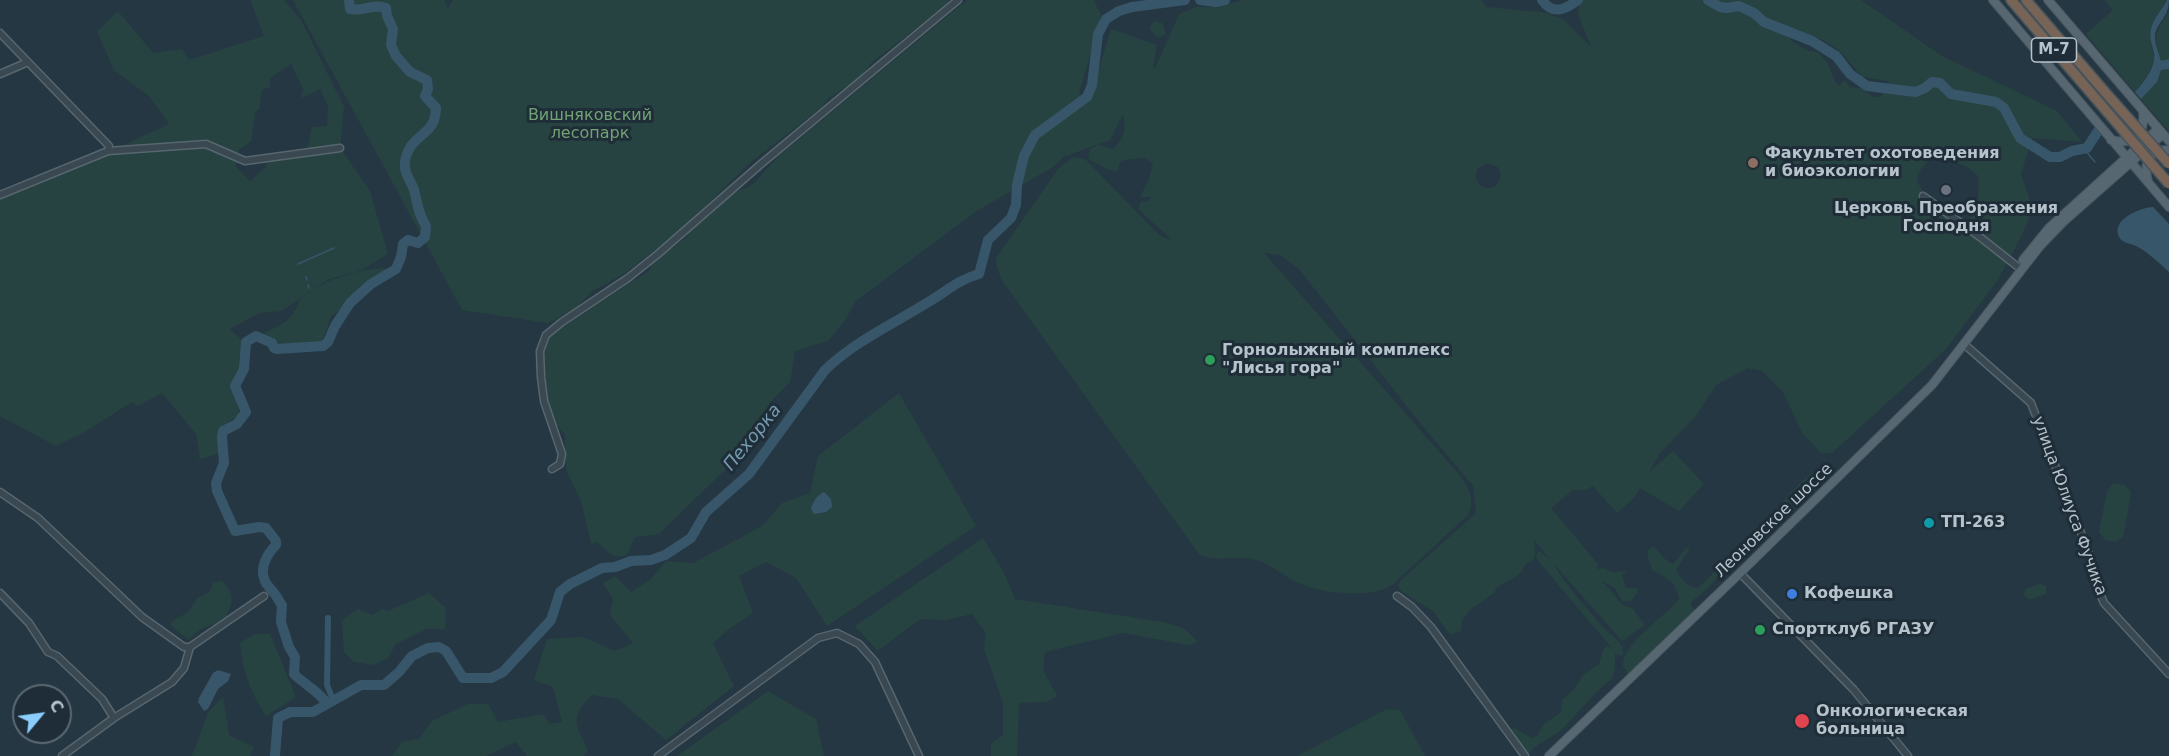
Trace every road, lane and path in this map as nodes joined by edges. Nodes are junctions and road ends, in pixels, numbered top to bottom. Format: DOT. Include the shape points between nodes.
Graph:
graph roads {
  1 [pos="958,0"];
  2 [pos="1993,0"];
  3 [pos="2012,0"];
  4 [pos="2026,0"];
  5 [pos="2048,0"];
  6 [pos="0,33"];
  7 [pos="28,63"];
  8 [pos="0,74"];
  9 [pos="2140,108"];
  10 [pos="2160,131"];
  11 [pos="2108,137"];
  12 [pos="2169,141"];
  13 [pos="340,148"];
  14 [pos="2169,150"];
  15 [pos="108,151"];
  16 [pos="2128,160"];
  17 [pos="2169,165"];
  18 [pos="2149,184"];
  19 [pos="2169,184"];
  20 [pos="0,195"];
  21 [pos="1923,196"];
  22 [pos="2169,207"];
  23 [pos="2018,267"];
  24 [pos="2002,292"];
  25 [pos="1964,344"];
  26 [pos="552,469"];
  27 [pos="0,492"];
  28 [pos="1740,573"];
  29 [pos="0,593"];
  30 [pos="1397,596"];
  31 [pos="264,597"];
  32 [pos="190,647"];
  33 [pos="2169,674"];
  34 [pos="114,718"];
  35 [pos="62,756"];
  36 [pos="658,756"];
  37 [pos="919,756"];
  38 [pos="1525,756"];
  39 [pos="1549,756"];
  40 [pos="1908,756"];
  1 -- 26 [label="street" via="628,278 546,336 540,351 544,401 562,454 560,464"];
  2 -- 11 [label="main road"];
  3 -- 19 [label="highway, М-7, bridge"];
  4 -- 17 [label="highway, М-7, bridge"];
  5 -- 9 [label="main road"];
  6 -- 7 [label="street"];
  7 -- 8 [label="street"];
  7 -- 15 [label="street" via="109,146"];
  9 -- 10 [label="main road"];
  9 -- 11 [label="main road" via="2144,124 2137,137 2123,142"];
  10 -- 12 [label="main road"];
  10 -- 16 [label="main road, Леоновское шоссе"];
  11 -- 16 [label="main road"];
  13 -- 15 [label="street" via="245,161 206,144"];
  14 -- 18 [label="main road" via="2159,151 2148,160 2145,170"];
  15 -- 20 [label="street"];
  16 -- 18 [label="main road"];
  16 -- 23 [label="main road, Леоновское шоссе" via="2049,228"];
  16 -- 24 [label="main road, Леоновское шоссе" via="2040,246"];
  18 -- 22 [label="main road"];
  21 -- 23 [label="street"];
  23 -- 24 [label="main road, Леоновское шоссе"];
  24 -- 25 [label="main road, Леоновское шоссе"];
  25 -- 28 [label="main road, Леоновское шоссе" via="1932,385"];
  25 -- 33 [label="street, улица Юлиуса Фучика" via="2031,404 2093,564 2098,593"];
  27 -- 32 [label="street" via="39,518 142,617 173,641"];
  28 -- 39 [label="main road, Леоновское шоссе"];
  28 -- 40 [label="street" via="1854,690"];
  29 -- 34 [label="street" via="48,652 94,692"];
  30 -- 38 [label="street" via="1431,627"];
  31 -- 32 [label="street"];
  32 -- 34 [label="street" via="184,668 172,682"];
  34 -- 35 [label="street"];
  36 -- 37 [label="street" via="818,638 837,633 859,644 875,662"];
}
